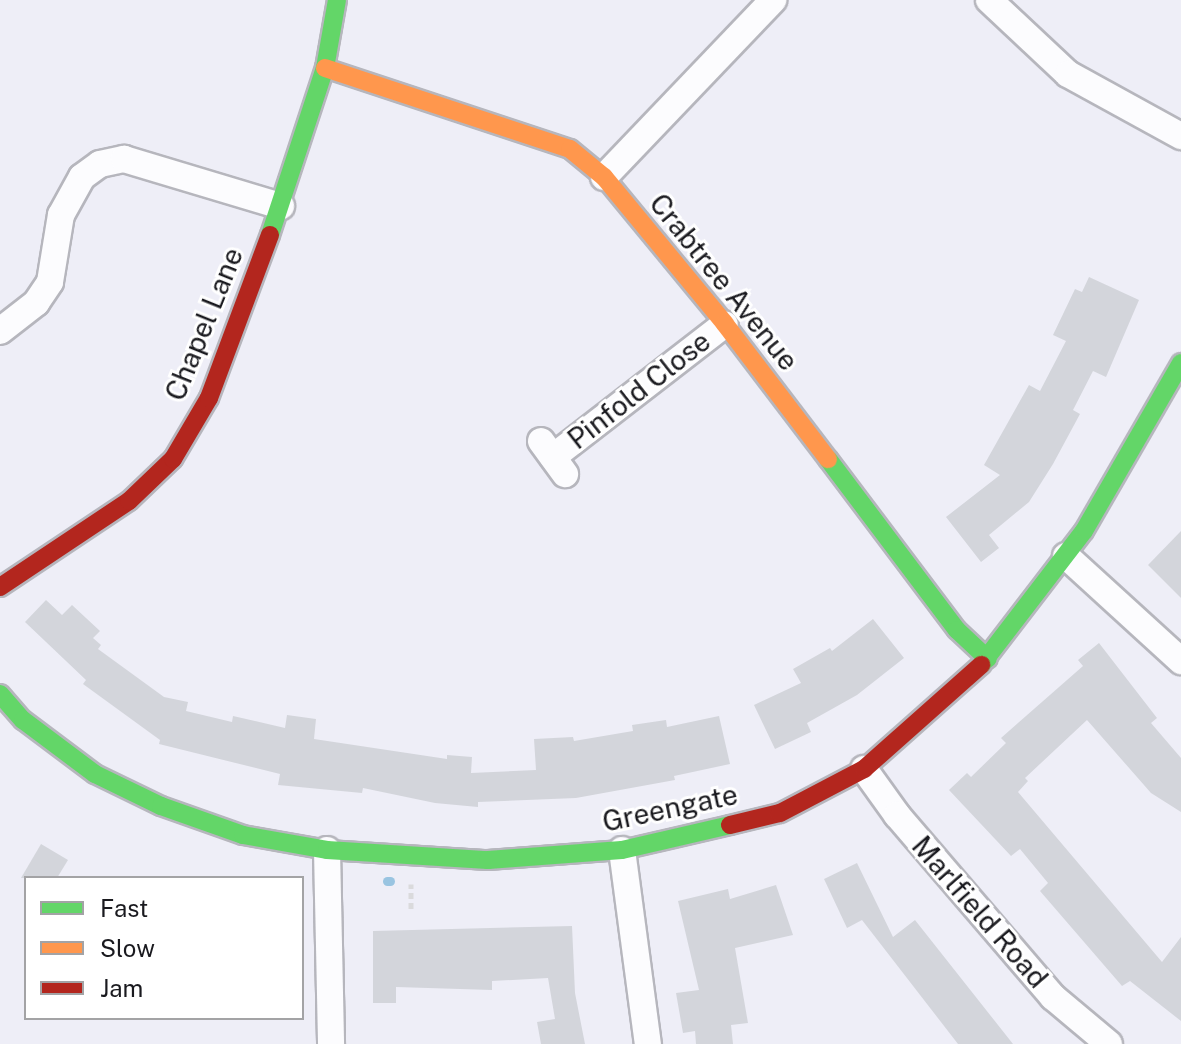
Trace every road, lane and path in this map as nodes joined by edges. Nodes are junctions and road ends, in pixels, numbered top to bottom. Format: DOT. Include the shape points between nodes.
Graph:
graph roads {
  1 [pos="337,0"];
  2 [pos="773,0"];
  3 [pos="989,0"];
  4 [pos="325,68"];
  5 [pos="1181,136"];
  6 [pos="604,177"];
  7 [pos="281,206"];
  8 [pos="725,324"];
  9 [pos="0,331"];
  10 [pos="1181,363"];
  11 [pos="553,457"];
  12 [pos="1066,556"];
  13 [pos="0,587"];
  14 [pos="988,659"];
  15 [pos="1181,661"];
  16 [pos="0,694"];
  17 [pos="864,769"];
  18 [pos="327,850"];
  19 [pos="622,850"];
  20 [pos="411,883"];
  21 [pos="411,909"];
  22 [pos="331,1044"];
  23 [pos="648,1044"];
  24 [pos="1109,1044"];
  1 -- 4 [label="street, Chapel Lane"];
  2 -- 6 [label="street"];
  3 -- 5 [label="street" via="1068,74"];
  4 -- 6 [label="street, Crabtree Avenue" via="570,149"];
  4 -- 7 [label="street, Chapel Lane"];
  6 -- 8 [label="street, Crabtree Avenue"];
  7 -- 9 [label="street" via="124,159 100,164 82,177 61,215 50,282 36,303"];
  7 -- 13 [label="street, Chapel Lane" via="209,398 173,459 129,501"];
  8 -- 11 [label="street, Pinfold Close"];
  8 -- 14 [label="street, Crabtree Avenue" via="957,630"];
  10 -- 12 [label="street, Greengate"];
  12 -- 14 [label="street, Greengate"];
  12 -- 15 [label="street"];
  14 -- 17 [label="street, Greengate"];
  16 -- 18 [label="street, Greengate" via="23,720 108,781 243,835"];
  17 -- 19 [label="street, Greengate" via="780,813"];
  17 -- 24 [label="street, Marlfield Road" via="1053,997"];
  18 -- 19 [label="street, Greengate" via="488,860"];
  18 -- 22 [label="street"];
  19 -- 23 [label="street"];
  20 -- 21 [label="path"];
}
